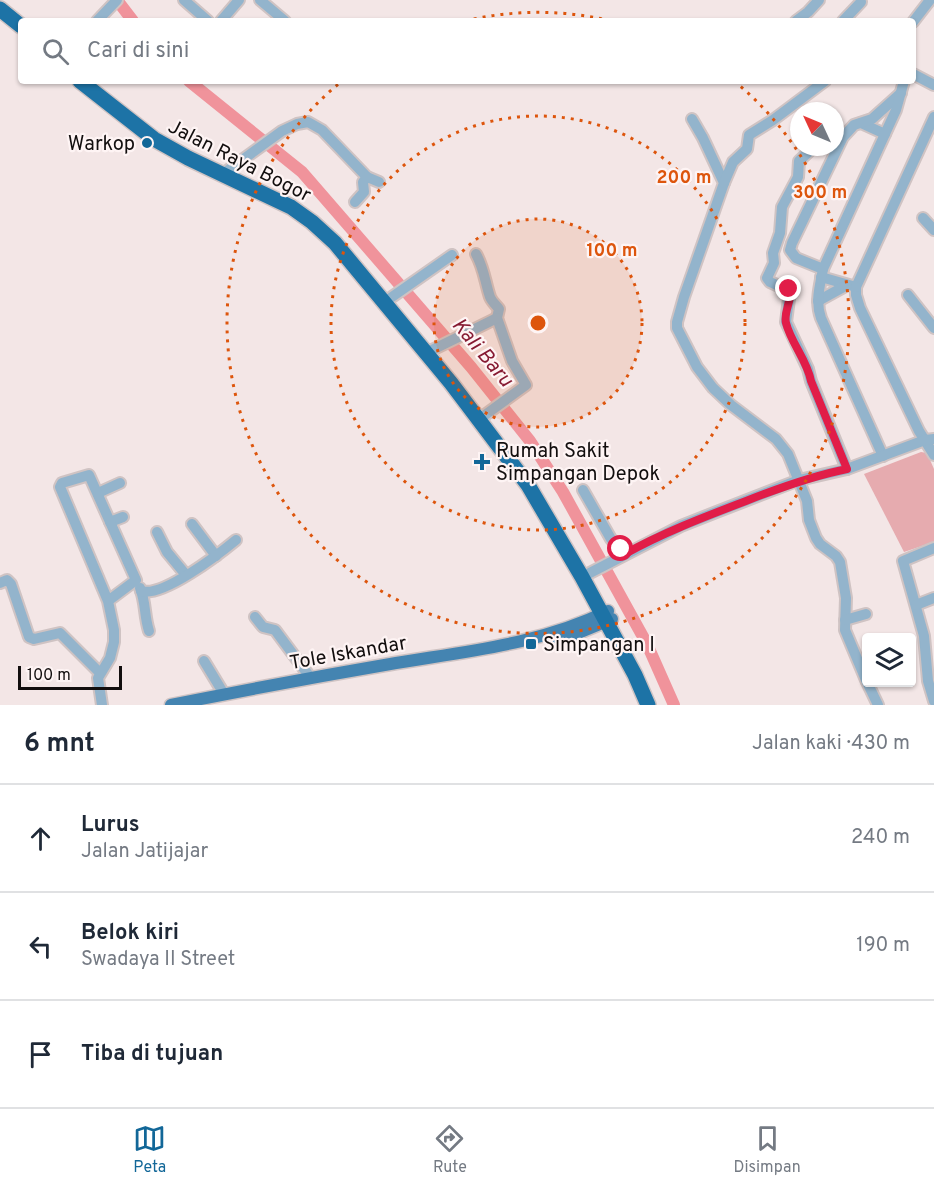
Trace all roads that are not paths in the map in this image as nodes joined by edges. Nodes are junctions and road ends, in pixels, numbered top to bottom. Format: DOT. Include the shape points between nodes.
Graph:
graph roads {
  1 [pos="117,0"];
  2 [pos="184,0"];
  3 [pos="239,0"];
  4 [pos="261,0"];
  5 [pos="819,0"];
  6 [pos="930,0"];
  7 [pos="861,2"];
  8 [pos="0,9"];
  9 [pos="0,17"];
  10 [pos="100,18"];
  11 [pos="205,18"];
  12 [pos="224,18"];
  13 [pos="282,18"];
  14 [pos="803,18"];
  15 [pos="846,18"];
  16 [pos="916,18"];
  17 [pos="18,24"];
  18 [pos="18,32"];
  19 [pos="916,76"];
  20 [pos="84,84"];
  21 [pos="92,84"];
  22 [pos="821,84"];
  23 [pos="904,84"];
  24 [pos="934,85"];
  25 [pos="902,93"];
  26 [pos="130,117"];
  27 [pos="934,117"];
  28 [pos="692,119"];
  29 [pos="861,123"];
  30 [pos="885,134"];
  31 [pos="804,156"];
  32 [pos="225,172"];
  33 [pos="367,177"];
  34 [pos="379,182"];
  35 [pos="724,183"];
  36 [pos="356,202"];
  37 [pos="923,218"];
  38 [pos="934,230"];
  39 [pos="476,254"];
  40 [pos="452,255"];
  41 [pos="822,273"];
  42 [pos="851,286"];
  43 [pos="908,295"];
  44 [pos="393,296"];
  45 [pos="818,301"];
  46 [pos="497,318"];
  47 [pos="934,328"];
  48 [pos="436,348"];
  49 [pos="488,412"];
  50 [pos="929,440"];
  51 [pos="934,455"];
  52 [pos="883,456"];
  53 [pos="847,469"];
  54 [pos="800,480"];
  55 [pos="120,483"];
  56 [pos="583,490"];
  57 [pos="98,493"];
  58 [pos="123,517"];
  59 [pos="110,522"];
  60 [pos="192,524"];
  61 [pos="157,531"];
  62 [pos="236,540"];
  63 [pos="934,548"];
  64 [pos="623,555"];
  65 [pos="216,556"];
  66 [pos="588,573"];
  67 [pos="186,575"];
  68 [pos="136,579"];
  69 [pos="0,583"];
  70 [pos="141,591"];
  71 [pos="934,598"];
  72 [pos="108,601"];
  73 [pos="916,605"];
  74 [pos="866,614"];
  75 [pos="607,616"];
  76 [pos="255,617"];
  77 [pos="845,620"];
  78 [pos="149,631"];
  79 [pos="930,648"];
  80 [pos="204,661"];
  81 [pos="862,670"];
  82 [pos="100,673"];
  83 [pos="310,677"];
  84 [pos="870,687"];
  85 [pos="224,694"];
  86 [pos="934,699"];
  87 [pos="102,705"];
  88 [pos="171,705"];
  89 [pos="648,705"];
  90 [pos="655,705"];
  91 [pos="878,705"];
  1 -- 10 [label="street"];
  2 -- 11 [label="street"];
  3 -- 12 [label="street"];
  4 -- 13 [label="street"];
  5 -- 14 [label="street"];
  6 -- 16 [label="street"];
  7 -- 15 [label="street"];
  8 -- 17 [label="highway"];
  9 -- 18 [label="highway"];
  19 -- 24 [label="street"];
  20 -- 26 [label="highway, Jalan Raya Bogor"];
  21 -- 26 [label="highway, Jalan Raya Bogor"];
  22 -- 35 [label="street" via="749,135 747,149 733,162"];
  23 -- 25 [label="street"];
  25 -- 29 [label="street" via="872,119"];
  25 -- 30 [label="street"];
  26 -- 32 [label="highway, Jalan Raya Bogor" via="162,144"];
  27 -- 42 [label="street"];
  28 -- 35 [label="street"];
  29 -- 30 [label="street"];
  29 -- 41 [label="street" via="851,128 839,143 790,250"];
  30 -- 41 [label="street"];
  31 -- 53 [label="street" via="782,207 774,263 767,278 790,291 786,322"];
  32 -- 33 [label="street" via="282,131 308,122 322,130"];
  32 -- 44 [label="highway, Jalan Raya Bogor" via="281,195 322,222"];
  32 -- 66 [label="highway, Jalan Raya Bogor" via="291,207 335,243 496,440"];
  33 -- 34 [label="street"];
  33 -- 36 [label="street" via="364,192"];
  35 -- 54 [label="street" via="677,328 706,379 724,400 776,439"];
  37 -- 38 [label="street"];
  39 -- 46 [label="street" via="484,268 489,296 499,309"];
  40 -- 44 [label="street"];
  41 -- 42 [label="street"];
  41 -- 45 [label="street"];
  42 -- 45 [label="street"];
  42 -- 50 [label="street"];
  43 -- 47 [label="street"];
  44 -- 48 [label="highway, Jalan Raya Bogor"];
  45 -- 52 [label="street" via="821,318"];
  46 -- 48 [label="street"];
  46 -- 49 [label="street" via="512,361 526,386"];
  48 -- 49 [label="highway, Jalan Raya Bogor"];
  49 -- 66 [label="highway, Jalan Raya Bogor" via="542,493"];
  50 -- 51 [label="street"];
  50 -- 52 [label="street"];
  52 -- 53 [label="street"];
  53 -- 54 [label="street"];
  54 -- 64 [label="street" via="681,526"];
  54 -- 77 [label="street" via="816,538 840,562"];
  55 -- 57 [label="street"];
  56 -- 64 [label="street"];
  57 -- 59 [label="street"];
  57 -- 72 [label="street" via="89,475 60,487"];
  58 -- 59 [label="street"];
  59 -- 68 [label="street"];
  60 -- 65 [label="street"];
  61 -- 67 [label="street" via="167,552"];
  62 -- 65 [label="street"];
  63 -- 73 [label="street" via="903,561"];
  64 -- 66 [label="street"];
  65 -- 67 [label="street"];
  66 -- 75 [label="highway, Jalan Raya Bogor"];
  67 -- 70 [label="street" via="151,591"];
  68 -- 70 [label="street"];
  68 -- 72 [label="street"];
  69 -- 82 [label="street" via="7,580 11,584 29,637 60,633"];
  70 -- 78 [label="street"];
  71 -- 73 [label="street"];
  72 -- 82 [label="street" via="114,642"];
  73 -- 79 [label="street"];
  74 -- 77 [label="street"];
  75 -- 83 [label="main road, Tole Iskandar" via="565,638 532,639"];
  75 -- 89 [label="highway, Jalan Raya Bogor"];
  75 -- 90 [label="highway, Jalan Raya Bogor" via="643,676"];
  76 -- 83 [label="street" via="263,627 275,630"];
  77 -- 81 [label="street"];
  79 -- 86 [label="street" via="928,681"];
  80 -- 85 [label="street"];
  82 -- 87 [label="street"];
  83 -- 85 [label="main road, Tole Iskandar"];
  84 -- 91 [label="street"];
  85 -- 88 [label="main road, Tole Iskandar"];
}
